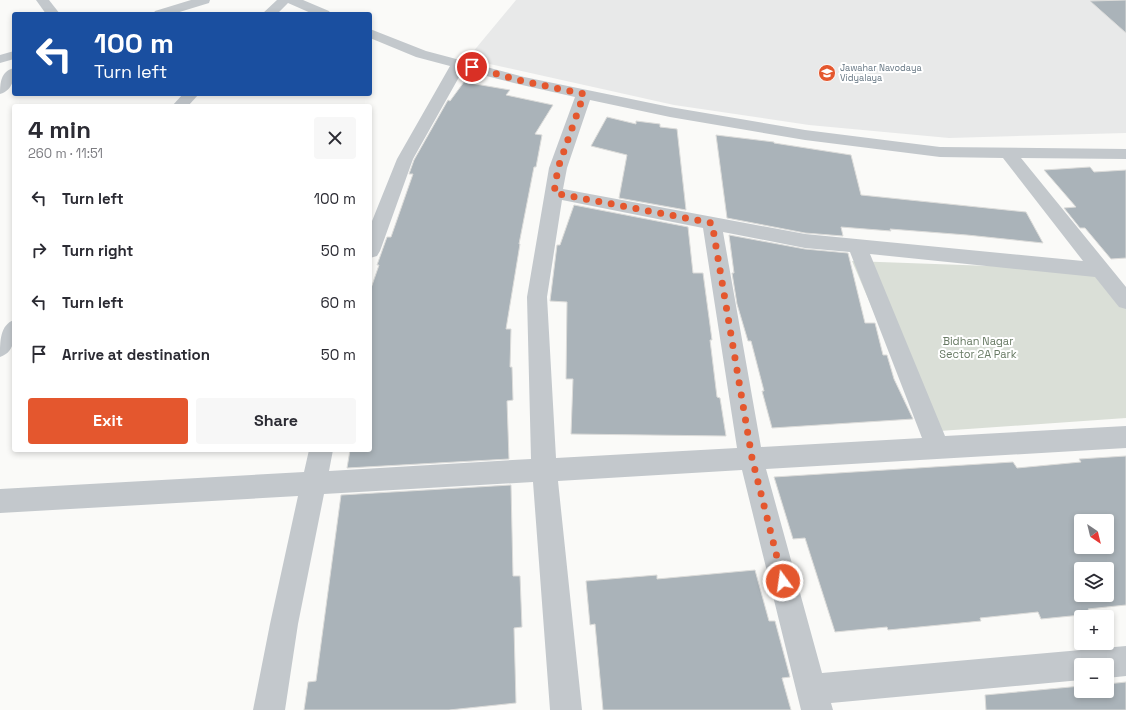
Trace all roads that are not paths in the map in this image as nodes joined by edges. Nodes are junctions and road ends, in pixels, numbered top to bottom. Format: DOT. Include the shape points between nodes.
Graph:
graph roads {
  1 [pos="42,0"];
  2 [pos="204,0"];
  3 [pos="284,0"];
  4 [pos="292,0"];
  5 [pos="51,12"];
  6 [pos="166,12"];
  7 [pos="271,12"];
  8 [pos="319,12"];
  9 [pos="372,34"];
  10 [pos="12,56"];
  11 [pos="0,59"];
  12 [pos="459,64"];
  13 [pos="12,74"];
  14 [pos="0,89"];
  15 [pos="584,94"];
  16 [pos="189,96"];
  17 [pos="182,104"];
  18 [pos="1008,153"];
  19 [pos="1126,154"];
  20 [pos="554,193"];
  21 [pos="712,223"];
  22 [pos="372,246"];
  23 [pos="857,246"];
  24 [pos="1102,270"];
  25 [pos="1126,301"];
  26 [pos="12,331"];
  27 [pos="0,348"];
  28 [pos="1126,437"];
  29 [pos="938,448"];
  30 [pos="321,452"];
  31 [pos="752,458"];
  32 [pos="544,470"];
  33 [pos="314,483"];
  34 [pos="0,501"];
  35 [pos="1126,661"];
  36 [pos="814,699"];
  37 [pos="269,710"];
  38 [pos="566,710"];
  1 -- 5 [label="street"];
  2 -- 6 [label="street"];
  3 -- 7 [label="street"];
  4 -- 8 [label="street"];
  9 -- 12 [label="street" via="421,54"];
  10 -- 11 [label="street"];
  12 -- 15 [label="street"];
  12 -- 22 [label="street" via="405,159"];
  13 -- 14 [label="street"];
  15 -- 18 [label="street" via="670,112 805,135 940,152"];
  15 -- 20 [label="street" via="558,168"];
  16 -- 17 [label="street"];
  18 -- 19 [label="street"];
  18 -- 24 [label="street"];
  20 -- 21 [label="street"];
  20 -- 32 [label="street" via="537,297"];
  21 -- 23 [label="street" via="805,241"];
  21 -- 31 [label="street"];
  23 -- 24 [label="street"];
  23 -- 29 [label="street"];
  24 -- 25 [label="street"];
  26 -- 27 [label="street"];
  28 -- 29 [label="street"];
  29 -- 31 [label="street"];
  30 -- 33 [label="street"];
  31 -- 32 [label="street"];
  31 -- 36 [label="street"];
  32 -- 33 [label="street"];
  32 -- 38 [label="street"];
  33 -- 34 [label="street"];
  33 -- 37 [label="street" via="284,624"];
  35 -- 36 [label="street"];
}
